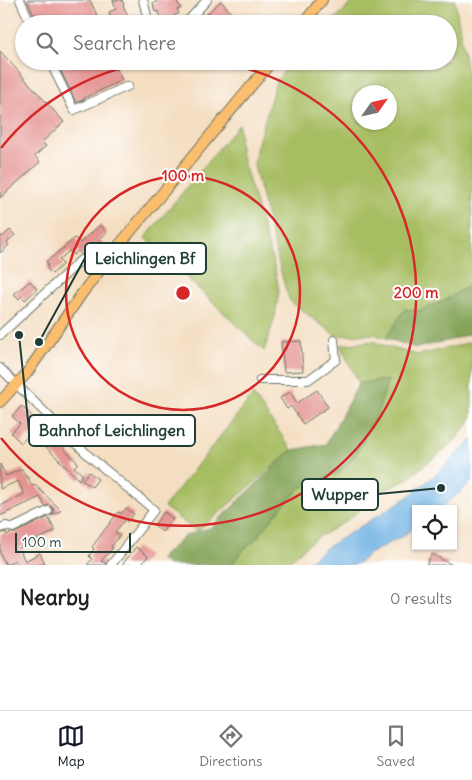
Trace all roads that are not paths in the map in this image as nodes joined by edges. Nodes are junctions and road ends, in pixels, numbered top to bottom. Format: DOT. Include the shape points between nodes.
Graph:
graph roads {
  1 [pos="20,0"];
  2 [pos="143,0"];
  3 [pos="208,0"];
  4 [pos="322,0"];
  5 [pos="27,15"];
  6 [pos="147,15"];
  7 [pos="194,15"];
  8 [pos="310,15"];
  9 [pos="54,70"];
  10 [pos="265,70"];
  11 [pos="128,86"];
  12 [pos="81,260"];
  13 [pos="0,335"];
  14 [pos="334,340"];
  15 [pos="0,368"];
  16 [pos="260,380"];
  17 [pos="16,385"];
  18 [pos="0,402"];
  19 [pos="48,511"];
  20 [pos="0,528"];
  21 [pos="111,565"];
  1 -- 5 [label="street"];
  2 -- 6 [label="street"];
  3 -- 7 [label="street"];
  4 -- 8 [label="main road"];
  9 -- 11 [label="street" via="74,110"];
  10 -- 17 [label="main road" via="120,244"];
  12 -- 13 [label="street"];
  14 -- 16 [label="street" via="336,360 308,380"];
  15 -- 17 [label="street"];
  17 -- 18 [label="main road"];
  17 -- 21 [label="street" via="89,456 154,510"];
  19 -- 20 [label="street" via="13,528"];
}
